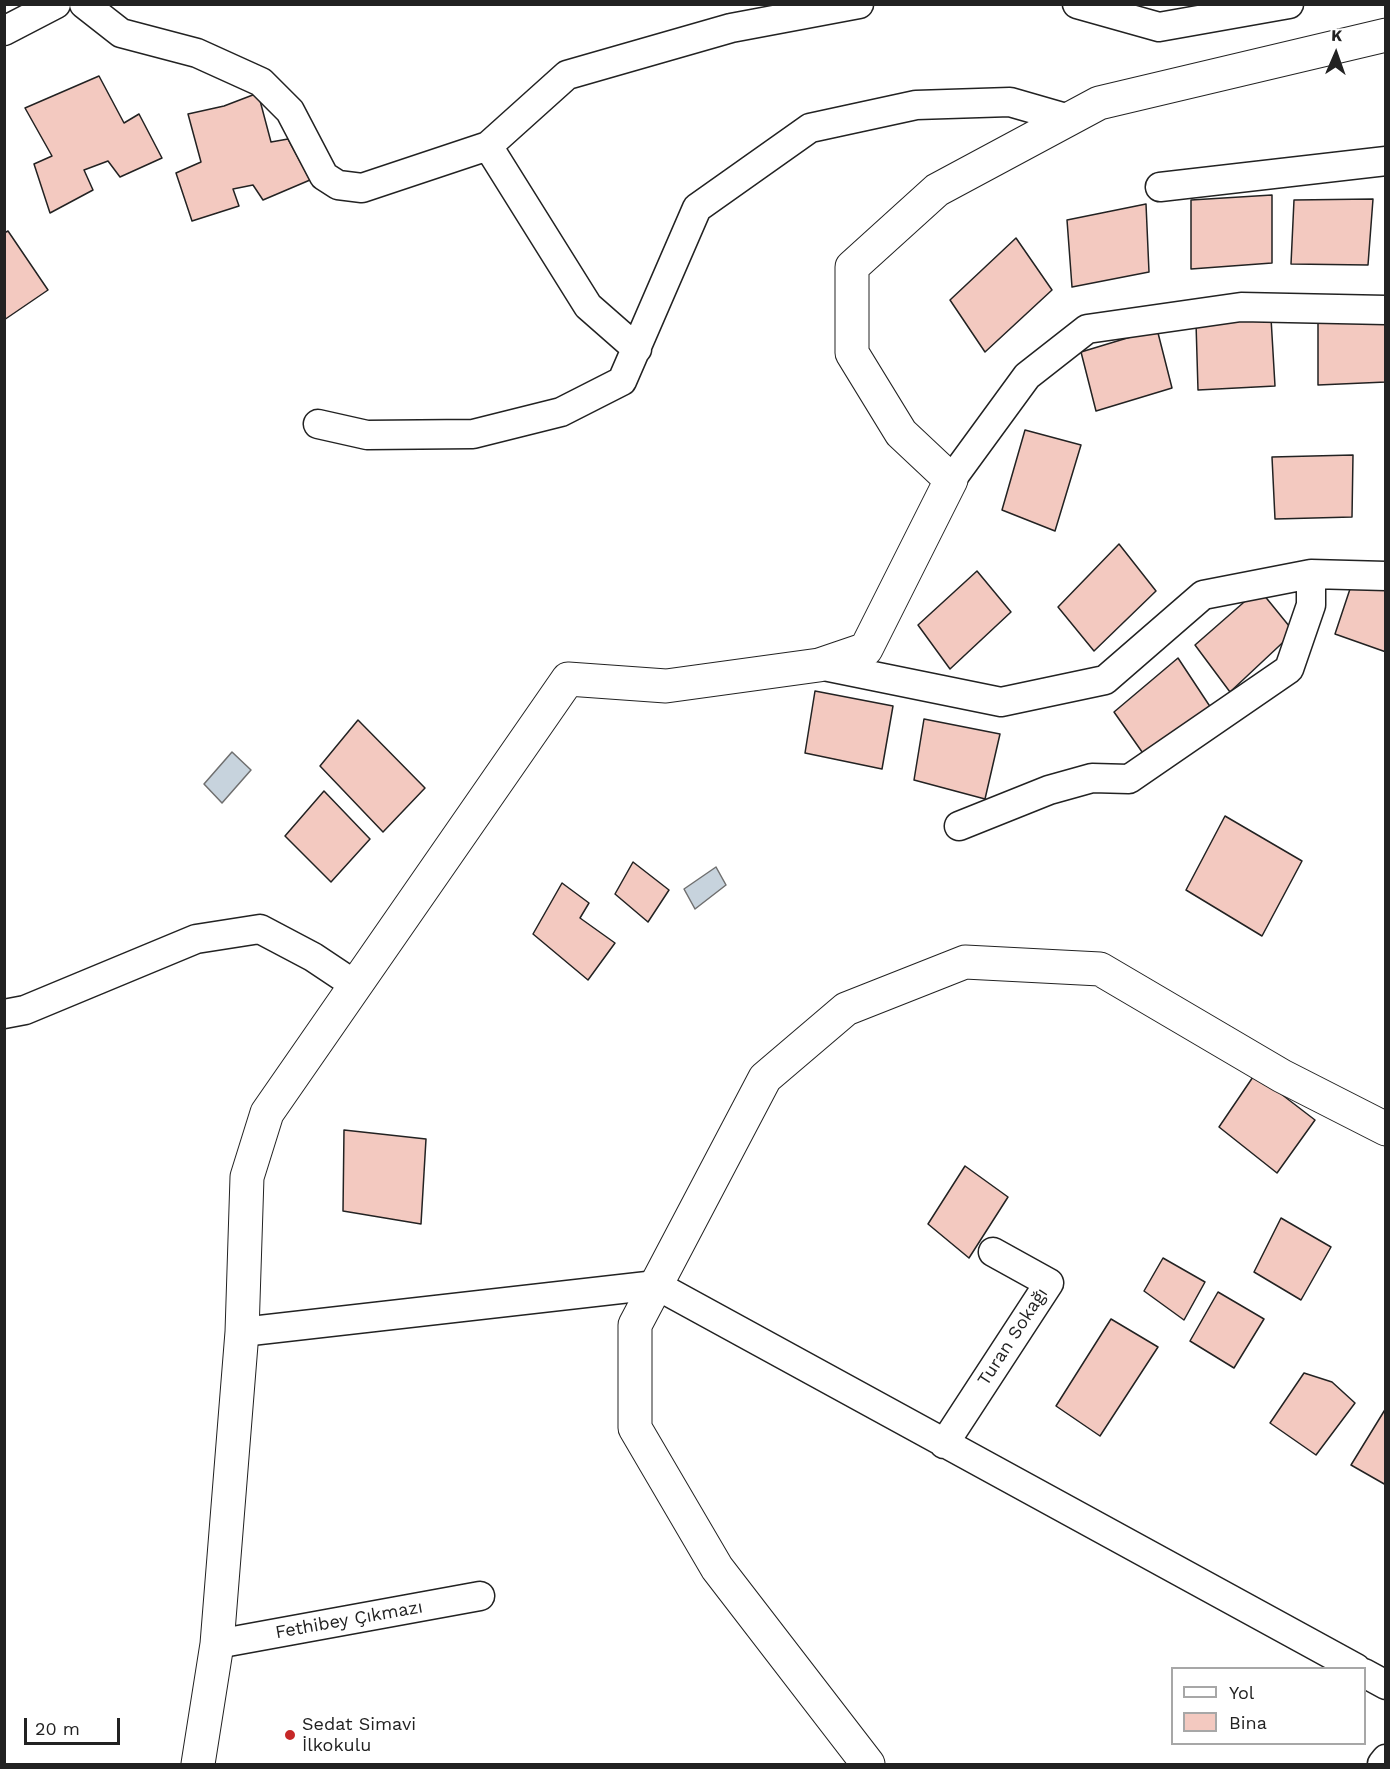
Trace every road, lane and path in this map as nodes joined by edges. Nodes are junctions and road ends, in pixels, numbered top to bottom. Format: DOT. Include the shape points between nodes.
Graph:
graph roads {
  1 [pos="56,4"];
  2 [pos="84,4"];
  3 [pos="859,4"];
  4 [pos="1077,4"];
  5 [pos="1289,4"];
  6 [pos="4,31"];
  7 [pos="1386,35"];
  8 [pos="1069,119"];
  9 [pos="488,146"];
  10 [pos="1386,161"];
  11 [pos="1160,187"];
  12 [pos="1386,310"];
  13 [pos="637,349"];
  14 [pos="318,424"];
  15 [pos="951,480"];
  16 [pos="1311,574"];
  17 [pos="1386,576"];
  18 [pos="819,665"];
  19 [pos="959,826"];
  20 [pos="355,986"];
  21 [pos="4,1014"];
  22 [pos="1386,1129"];
  23 [pos="993,1252"];
  24 [pos="656,1285"];
  25 [pos="242,1332"];
  26 [pos="944,1444"];
  27 [pos="480,1596"];
  28 [pos="217,1644"];
  29 [pos="1354,1667"];
  30 [pos="1366,1674"];
  31 [pos="1386,1685"];
  32 [pos="1386,1759"];
  33 [pos="198,1764"];
  34 [pos="868,1764"];
  35 [pos="1382,1764"];
  1 -- 6 [label="street"];
  2 -- 9 [label="street" via="121,33 198,52 261,82 290,111 324,176 338,185 362,188"];
  3 -- 9 [label="street" via="731,28 567,75"];
  4 -- 5 [label="street" via="1159,27"];
  7 -- 8 [label="street" via="1099,103"];
  8 -- 13 [label="street" via="1010,102 916,105 810,128 697,208"];
  8 -- 15 [label="street" via="937,190 852,267 852,353 901,433"];
  9 -- 13 [label="street" via="588,306"];
  10 -- 11 [label="street"];
  12 -- 15 [label="street" via="1241,307 1087,329 1027,376"];
  13 -- 14 [label="street" via="622,381 561,412 473,434 367,435"];
  15 -- 18 [label="street" via="866,649"];
  16 -- 17 [label="street"];
  16 -- 18 [label="street" via="1203,595 1106,680 1001,702"];
  16 -- 19 [label="street" via="1311,605 1289,669 1129,779 1092,778 1049,790"];
  18 -- 20 [label="street" via="666,686 568,679"];
  20 -- 21 [label="street" via="313,957 260,930 196,939 25,1010"];
  20 -- 25 [label="street" via="267,1113 247,1177"];
  22 -- 24 [label="street" via="1282,1076 1100,969 965,962 846,1009 765,1078"];
  23 -- 26 [label="street, Turan Sokağı" via="1049,1283"];
  24 -- 25 [label="street"];
  24 -- 26 [label="street"];
  24 -- 34 [label="street" via="635,1325 635,1428 717,1568"];
  25 -- 28 [label="street"];
  26 -- 29 [label="street"];
  27 -- 28 [label="street, Fethibey Çıkmazı"];
  28 -- 33 [label="street"];
  30 -- 31 [label="street"];
  32 -- 35 [label="street"];
}
